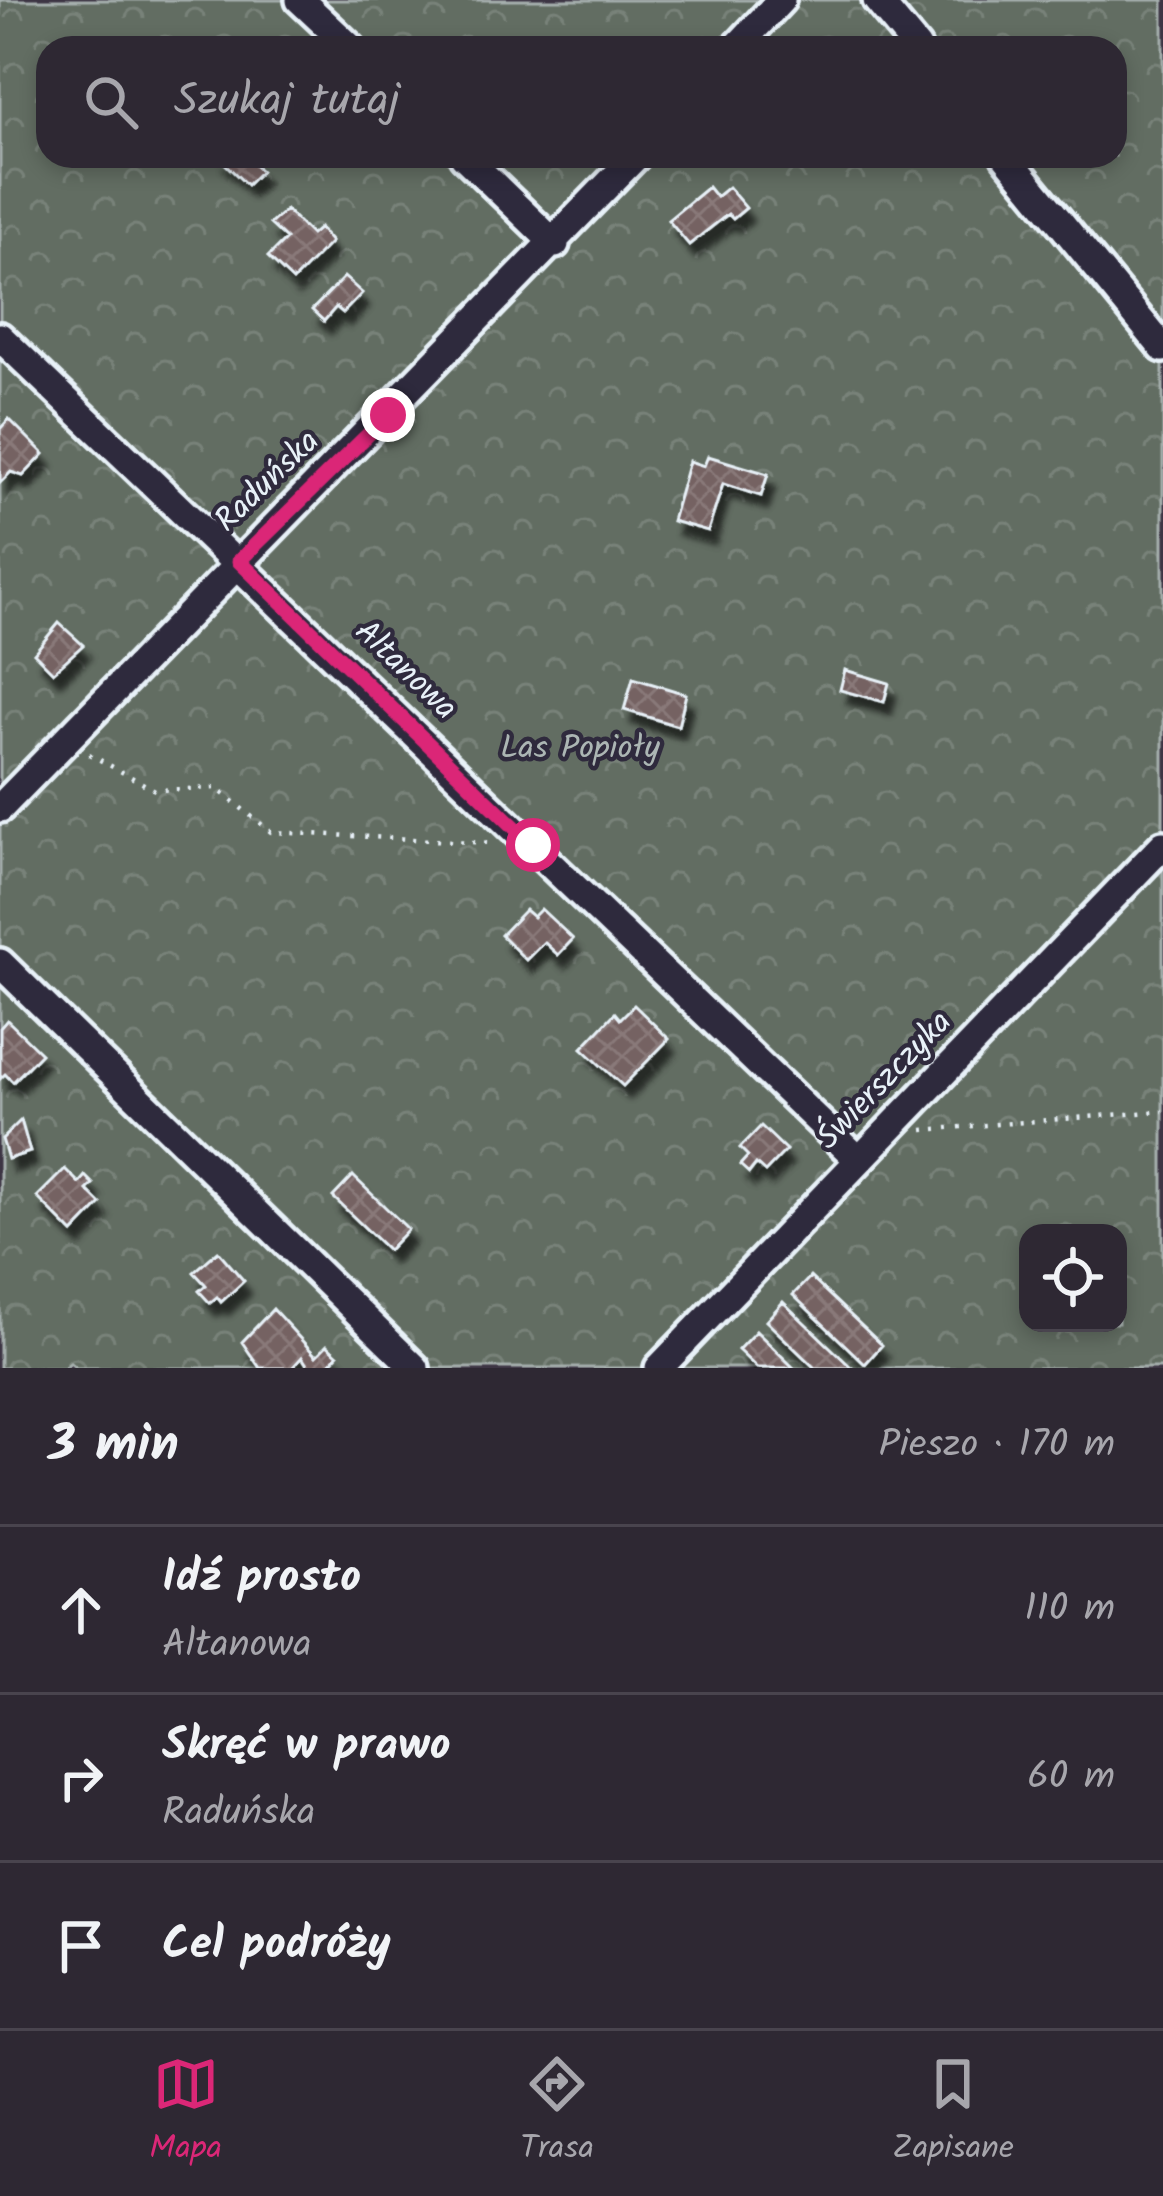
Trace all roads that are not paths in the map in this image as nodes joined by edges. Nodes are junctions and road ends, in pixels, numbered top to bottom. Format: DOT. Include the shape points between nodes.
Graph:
graph roads {
  1 [pos="300,0"];
  2 [pos="781,0"];
  3 [pos="878,0"];
  4 [pos="338,36"];
  5 [pos="747,36"];
  6 [pos="907,36"];
  7 [pos="476,168"];
  8 [pos="625,168"];
  9 [pos="1016,168"];
  10 [pos="555,244"];
  11 [pos="0,338"];
  12 [pos="1163,347"];
  13 [pos="239,561"];
  14 [pos="0,808"];
  15 [pos="1163,845"];
  16 [pos="0,963"];
  17 [pos="859,1160"];
  18 [pos="415,1368"];
  19 [pos="659,1368"];
  1 -- 4 [label="street"];
  2 -- 5 [label="street"];
  3 -- 6 [label="street"];
  7 -- 10 [label="street"];
  8 -- 10 [label="street, Raduńska"];
  9 -- 12 [label="street"];
  10 -- 13 [label="street, Raduńska"];
  11 -- 13 [label="street, Altanowa"];
  13 -- 14 [label="street, Raduńska"];
  13 -- 17 [label="street, Altanowa"];
  15 -- 17 [label="street, Świerszczyka"];
  16 -- 18 [label="street"];
  17 -- 19 [label="street, Świerszczyka"];
}
